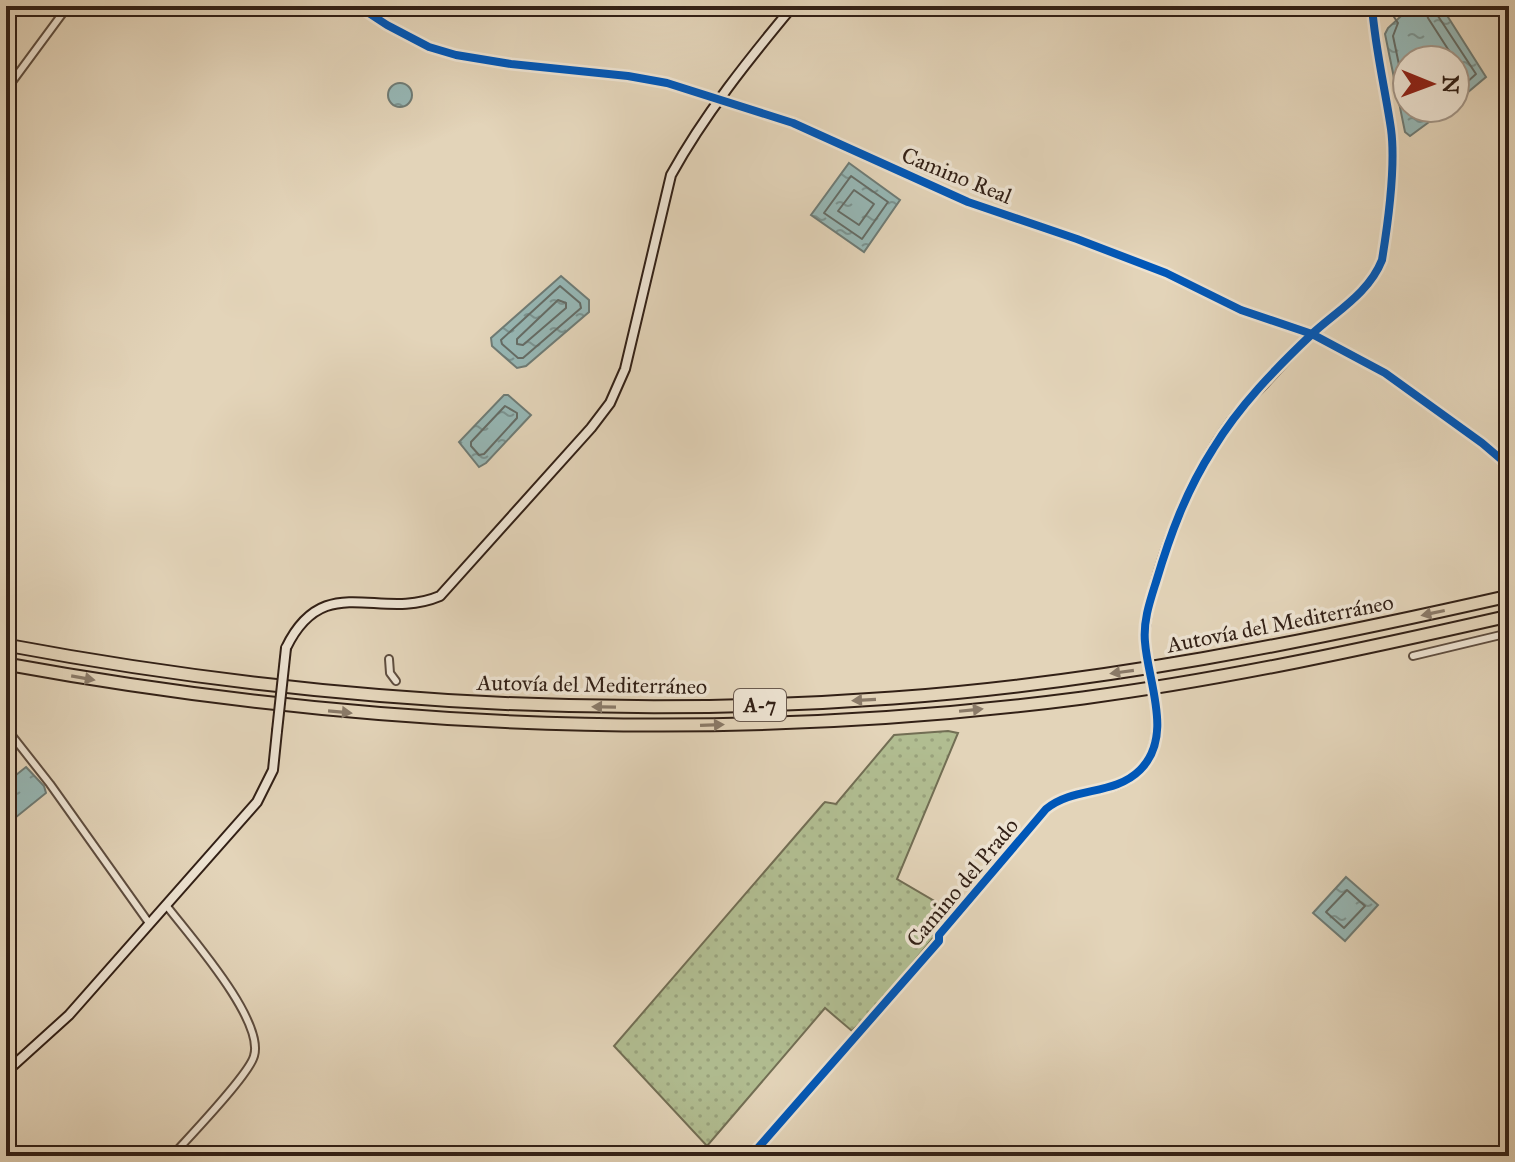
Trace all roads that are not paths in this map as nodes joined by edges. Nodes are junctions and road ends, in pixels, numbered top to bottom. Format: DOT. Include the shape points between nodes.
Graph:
graph roads {
  1 [pos="68,6"];
  2 [pos="358,6"];
  3 [pos="793,6"];
  4 [pos="1372,6"];
  5 [pos="6,90"];
  6 [pos="721,99"];
  7 [pos="1312,334"];
  8 [pos="1509,466"];
  9 [pos="1509,596"];
  10 [pos="1509,616"];
  11 [pos="1509,633"];
  12 [pos="6,645"];
  13 [pos="1413,656"];
  14 [pos="389,659"];
  15 [pos="6,664"];
  16 [pos="396,681"];
  17 [pos="6,728"];
  18 [pos="166,905"];
  19 [pos="149,923"];
  20 [pos="6,1072"];
  21 [pos="172,1156"];
  22 [pos="751,1156"];
  1 -- 5 [label="street"];
  2 -- 6 [label="street, Camino Real" via="401,33 456,55 628,76"];
  3 -- 6 [label="main road"];
  4 -- 7 [label="street, Camino del Prado" via="1392,153 1382,260 1353,302"];
  6 -- 7 [label="street, Camino Real" via="793,123 968,202 1152,267 1241,310"];
  6 -- 18 [label="main road, bridge" via="671,175 625,369 610,403 440,596 408,605 334,603 295,629 286,648 273,770 263,795"];
  7 -- 8 [label="street, Camino Real" via="1385,373"];
  7 -- 22 [label="street, Camino del Prado, bridge" via="1232,418 1174,522 1148,610 1145,641 1158,731 1140,770 1116,786 1069,795 1046,809"];
  9 -- 12 [label="highway, Autovía del Mediterráneo / A-7, one-way" via="1295,643 1093,676 894,698 715,706 466,703 331,692"];
  15 -- 10 [label="highway, Autovía del Mediterráneo / A-7, one-way" via="312,709 456,721 674,726 868,719 1082,698 1309,659"];
  11 -- 13 [label="street"];
  14 -- 16 [label="street"];
  17 -- 19 [label="street"];
  18 -- 19 [label="main road"];
  18 -- 21 [label="street" via="241,1004 255,1054"];
  19 -- 20 [label="main road" via="69,1015"];
}
